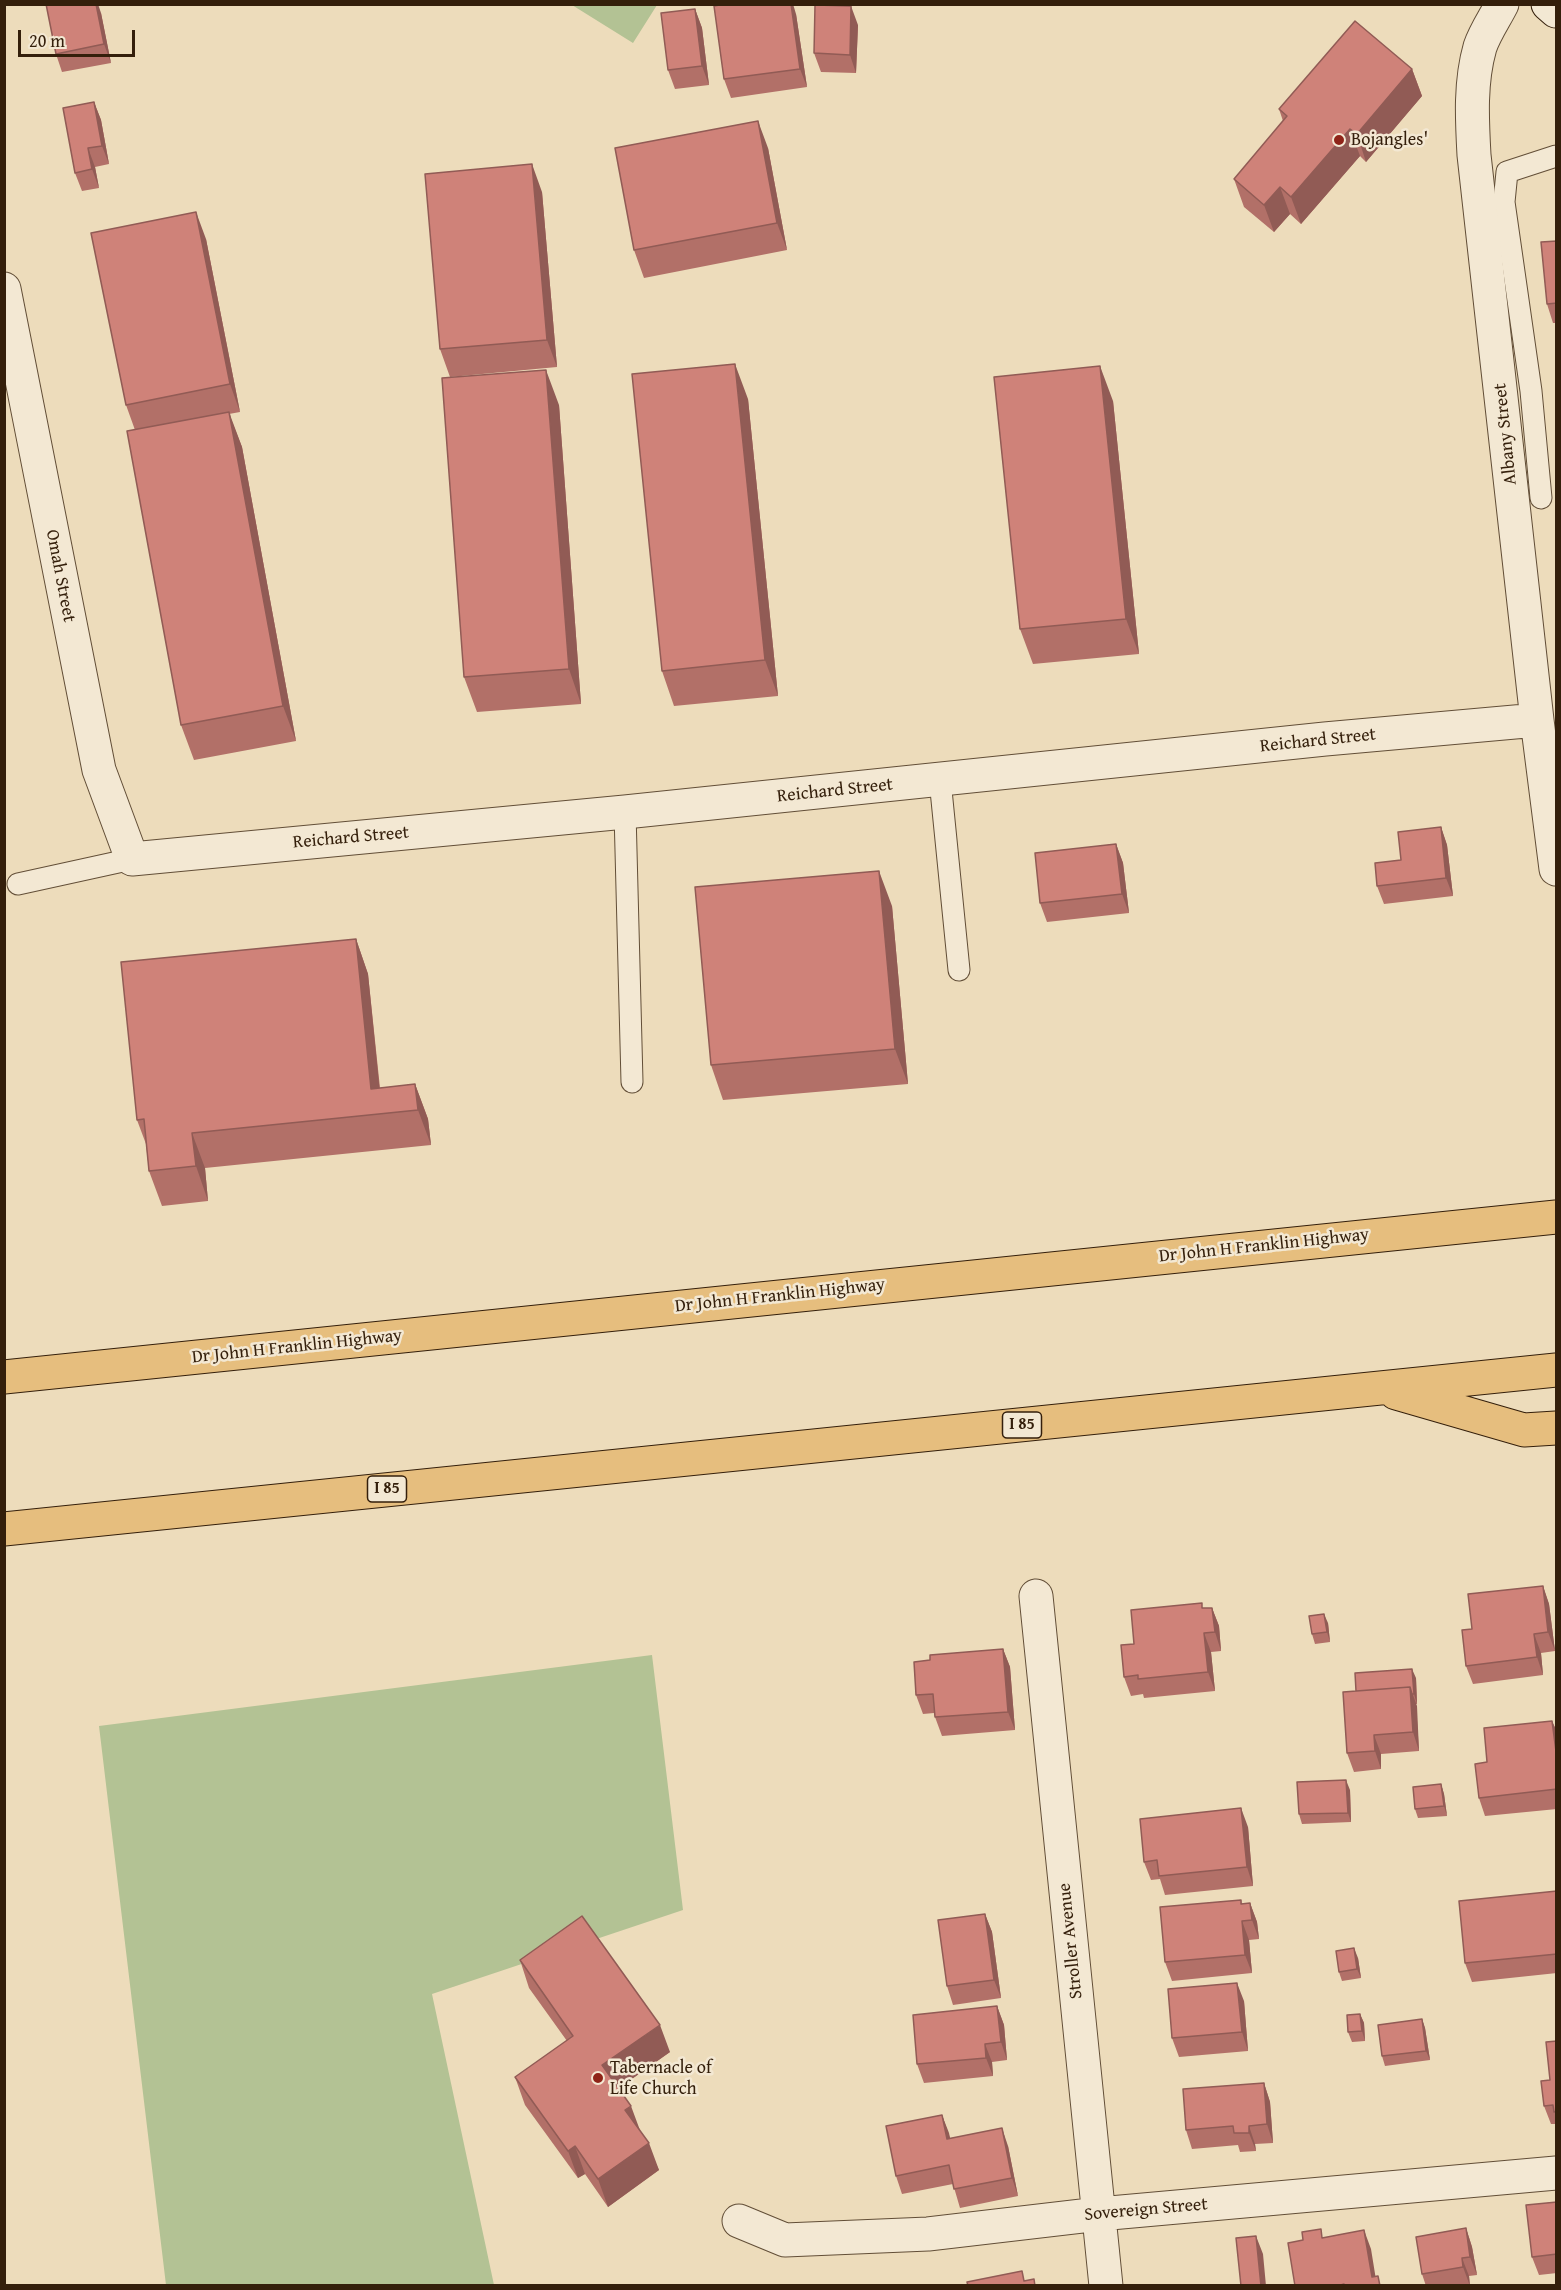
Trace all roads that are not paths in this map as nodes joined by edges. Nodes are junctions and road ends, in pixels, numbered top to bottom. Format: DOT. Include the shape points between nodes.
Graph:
graph roads {
  1 [pos="1502,4"];
  2 [pos="1548,4"];
  3 [pos="1557,11"];
  4 [pos="1557,156"];
  5 [pos="1492,175"];
  6 [pos="4,289"];
  7 [pos="1512,483"];
  8 [pos="1549,500"];
  9 [pos="1537,720"];
  10 [pos="940,780"];
  11 [pos="626,812"];
  12 [pos="132,859"];
  13 [pos="1557,869"];
  14 [pos="18,884"];
  15 [pos="959,970"];
  16 [pos="632,1082"];
  17 [pos="1557,1206"];
  18 [pos="1557,1217"];
  19 [pos="1505,1222"];
  20 [pos="1557,1370"];
  21 [pos="4,1377"];
  22 [pos="1381,1389"];
  23 [pos="1557,1428"];
  24 [pos="4,1529"];
  25 [pos="1036,1596"];
  26 [pos="1557,2173"];
  27 [pos="1099,2214"];
  28 [pos="739,2221"];
  29 [pos="1106,2286"];
  1 -- 5 [label="street, Albany Street" via="1481,44 1474,73 1472,114"];
  2 -- 3 [label="street"];
  4 -- 5 [label="lane"];
  5 -- 7 [label="street, Albany Street"];
  5 -- 8 [label="lane" via="1504,202"];
  6 -- 12 [label="street, Omah Street" via="99,770"];
  7 -- 8 [label="lane"];
  7 -- 9 [label="street, Albany Street"];
  9 -- 10 [label="street, Reichard Street"];
  9 -- 13 [label="street, Albany Street"];
  10 -- 11 [label="street, Reichard Street"];
  10 -- 15 [label="lane"];
  11 -- 12 [label="street, Reichard Street"];
  11 -- 16 [label="lane"];
  12 -- 14 [label="lane"];
  17 -- 19 [label="highway"];
  18 -- 19 [label="highway, Dr John H Franklin Highway"];
  19 -- 21 [label="highway, Dr John H Franklin Highway"];
  20 -- 22 [label="highway, I 85"];
  22 -- 23 [label="highway" via="1524,1430"];
  22 -- 24 [label="highway, I 85"];
  25 -- 27 [label="street, Stroller Avenue"];
  26 -- 27 [label="street, Sovereign Street"];
  27 -- 28 [label="street, Sovereign Street" via="928,2234 785,2240"];
  27 -- 29 [label="street, Stroller Avenue"];
}
